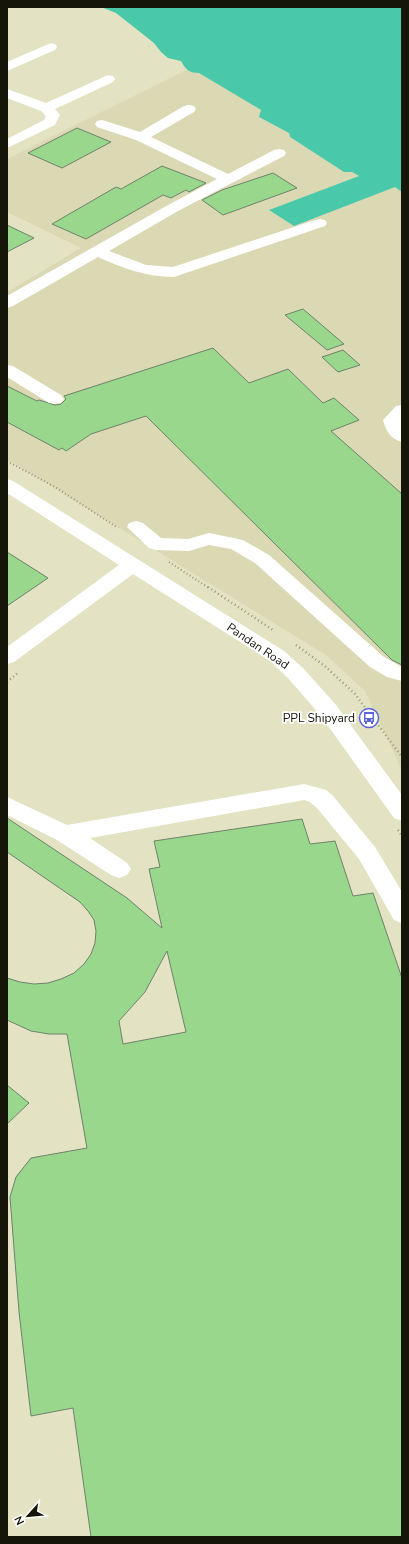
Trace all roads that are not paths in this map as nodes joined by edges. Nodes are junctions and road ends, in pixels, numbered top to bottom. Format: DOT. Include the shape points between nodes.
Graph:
graph roads {
  1 [pos="51,47"];
  2 [pos="7,67"];
  3 [pos="108,79"];
  4 [pos="7,93"];
  5 [pos="46,108"];
  6 [pos="189,109"];
  7 [pos="102,124"];
  8 [pos="141,137"];
  9 [pos="7,144"];
  10 [pos="279,154"];
  11 [pos="228,179"];
  12 [pos="320,223"];
  13 [pos="97,251"];
  14 [pos="7,303"];
  15 [pos="7,370"];
  16 [pos="55,400"];
  17 [pos="402,410"];
  18 [pos="402,437"];
  19 [pos="7,485"];
  20 [pos="136,527"];
  21 [pos="132,565"];
  22 [pos="7,657"];
  23 [pos="402,674"];
  24 [pos="7,804"];
  25 [pos="398,819"];
  26 [pos="65,834"];
  27 [pos="119,869"];
  28 [pos="402,913"];
  1 -- 2 [label="street"];
  3 -- 5 [label="street"];
  4 -- 5 [label="street"];
  5 -- 9 [label="street" via="53,115 50,122"];
  6 -- 8 [label="street"];
  7 -- 8 [label="street"];
  8 -- 11 [label="street"];
  10 -- 11 [label="street"];
  11 -- 13 [label="street"];
  12 -- 13 [label="street" via="174,272 160,274 122,263"];
  13 -- 14 [label="street"];
  15 -- 16 [label="street"];
  17 -- 18 [label="street" via="392,420 395,431"];
  19 -- 21 [label="street, Pandan Road"];
  20 -- 23 [label="street" via="156,544 189,545 209,539 236,544 262,559 377,662"];
  21 -- 22 [label="street"];
  21 -- 25 [label="street, Pandan Road" via="269,650 293,669 325,706"];
  24 -- 26 [label="street"];
  26 -- 27 [label="street"];
  26 -- 28 [label="street" via="304,792 312,793 325,802 367,853"];
}
